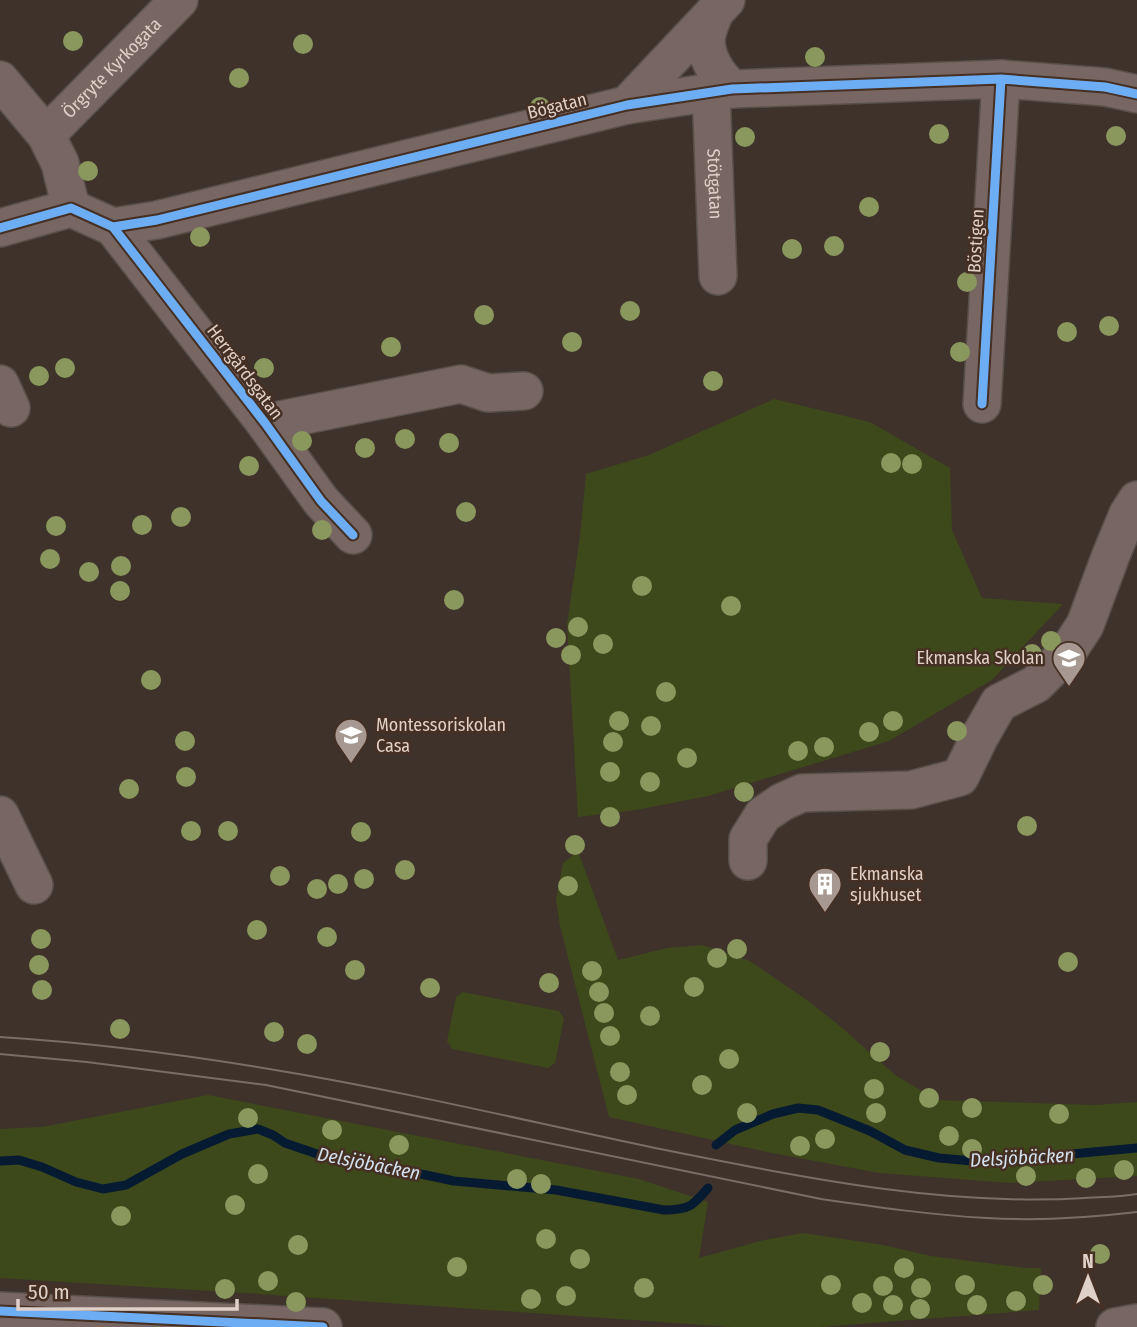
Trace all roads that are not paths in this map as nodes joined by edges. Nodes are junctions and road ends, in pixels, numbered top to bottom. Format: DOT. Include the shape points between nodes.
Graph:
graph roads {
  1 [pos="179,0"];
  2 [pos="721,6"];
  3 [pos="1000,79"];
  4 [pos="0,80"];
  5 [pos="722,90"];
  6 [pos="1137,94"];
  7 [pos="627,105"];
  8 [pos="46,135"];
  9 [pos="71,208"];
  10 [pos="113,227"];
  11 [pos="0,228"];
  12 [pos="718,276"];
  13 [pos="524,391"];
  14 [pos="982,404"];
  15 [pos="265,423"];
  16 [pos="1137,500"];
  17 [pos="353,535"];
  18 [pos="0,815"];
  19 [pos="748,861"];
  20 [pos="34,885"];
  21 [pos="0,1311"];
  22 [pos="1137,1322"];
  23 [pos="323,1327"];
  24 [pos="1115,1327"];
  1 -- 8 [label="street, Örgryte Kyrkogata"];
  2 -- 5 [label="street" via="706,37 708,57 723,80"];
  2 -- 7 [label="street"];
  3 -- 5 [label="street, Bögatan"];
  3 -- 6 [label="street, Bögatan"];
  3 -- 14 [label="street, Böstigen"];
  4 -- 8 [label="street"];
  5 -- 7 [label="street, Bögatan"];
  5 -- 12 [label="street, Stötgatan"];
  7 -- 10 [label="street, Bögatan" via="158,220"];
  8 -- 9 [label="street" via="60,163"];
  9 -- 10 [label="street"];
  9 -- 11 [label="street"];
  10 -- 15 [label="street, Herrgårdsgatan"];
  13 -- 15 [label="street" via="488,393 461,384"];
  15 -- 17 [label="street, Herrgårdsgatan" via="328,496"];
  16 -- 19 [label="street" via="1085,625 1066,654 1036,684 999,703 960,777 911,790 802,793 764,815 748,839"];
  18 -- 20 [label="street"];
  21 -- 23 [label="street"];
  22 -- 24 [label="street"];
}
